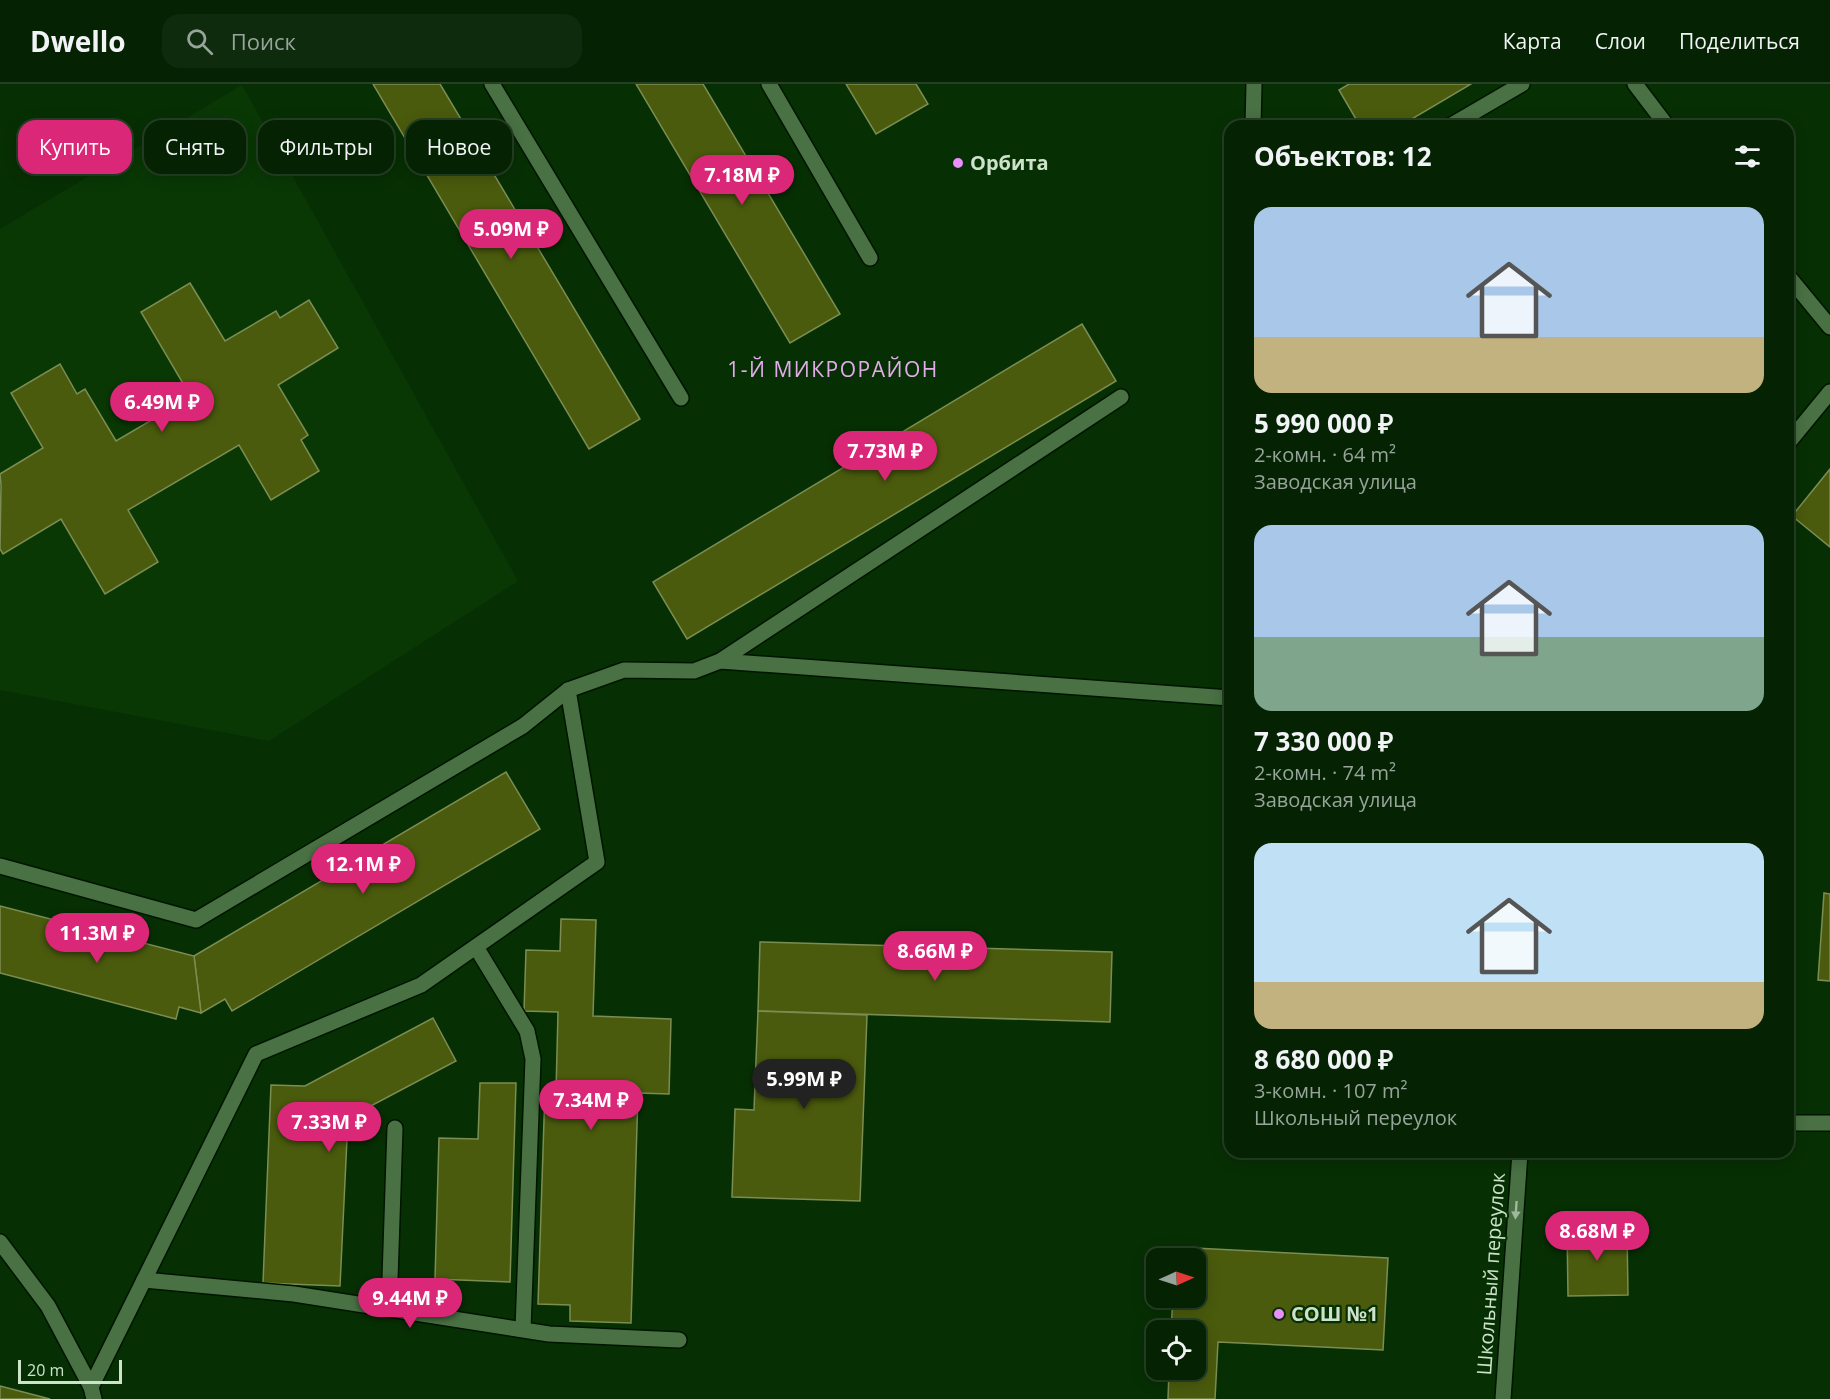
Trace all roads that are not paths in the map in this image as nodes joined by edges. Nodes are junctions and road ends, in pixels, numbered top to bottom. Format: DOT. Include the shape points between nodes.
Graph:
graph roads {
  1 [pos="492,84"];
  2 [pos="769,84"];
  3 [pos="1254,84"];
  4 [pos="1522,84"];
  5 [pos="1635,84"];
  6 [pos="1253,120"];
  7 [pos="1460,120"];
  8 [pos="1662,120"];
  9 [pos="870,258"];
  10 [pos="1794,283"];
  11 [pos="1830,327"];
  12 [pos="1830,392"];
  13 [pos="1121,397"];
  14 [pos="681,399"];
  15 [pos="1794,436"];
  16 [pos="720,661"];
  17 [pos="568,690"];
  18 [pos="1224,698"];
  19 [pos="0,866"];
  20 [pos="476,947"];
  21 [pos="1794,1123"];
  22 [pos="1830,1123"];
  23 [pos="395,1128"];
  24 [pos="1520,1158"];
  25 [pos="0,1242"];
  26 [pos="144,1280"];
  27 [pos="389,1309"];
  28 [pos="523,1329"];
  29 [pos="679,1340"];
  30 [pos="93,1393"];
  31 [pos="1503,1399"];
  1 -- 14 [label="street"];
  2 -- 9 [label="street"];
  3 -- 6 [label="street"];
  4 -- 7 [label="street"];
  5 -- 8 [label="street"];
  10 -- 11 [label="street"];
  12 -- 15 [label="street"];
  13 -- 16 [label="street"];
  16 -- 17 [label="street" via="694,671 624,669"];
  16 -- 18 [label="street"];
  17 -- 19 [label="street" via="523,726 196,920"];
  17 -- 20 [label="street" via="597,862"];
  20 -- 26 [label="street" via="421,985 256,1054"];
  20 -- 28 [label="street" via="527,1031 533,1059"];
  21 -- 22 [label="street"];
  23 -- 27 [label="street"];
  24 -- 31 [label="street, Школьный переулок, one-way"];
  25 -- 30 [label="street" via="48,1306"];
  26 -- 27 [label="street" via="294,1294"];
  26 -- 30 [label="street"];
  27 -- 28 [label="street"];
  28 -- 29 [label="street" via="549,1334"];
}
